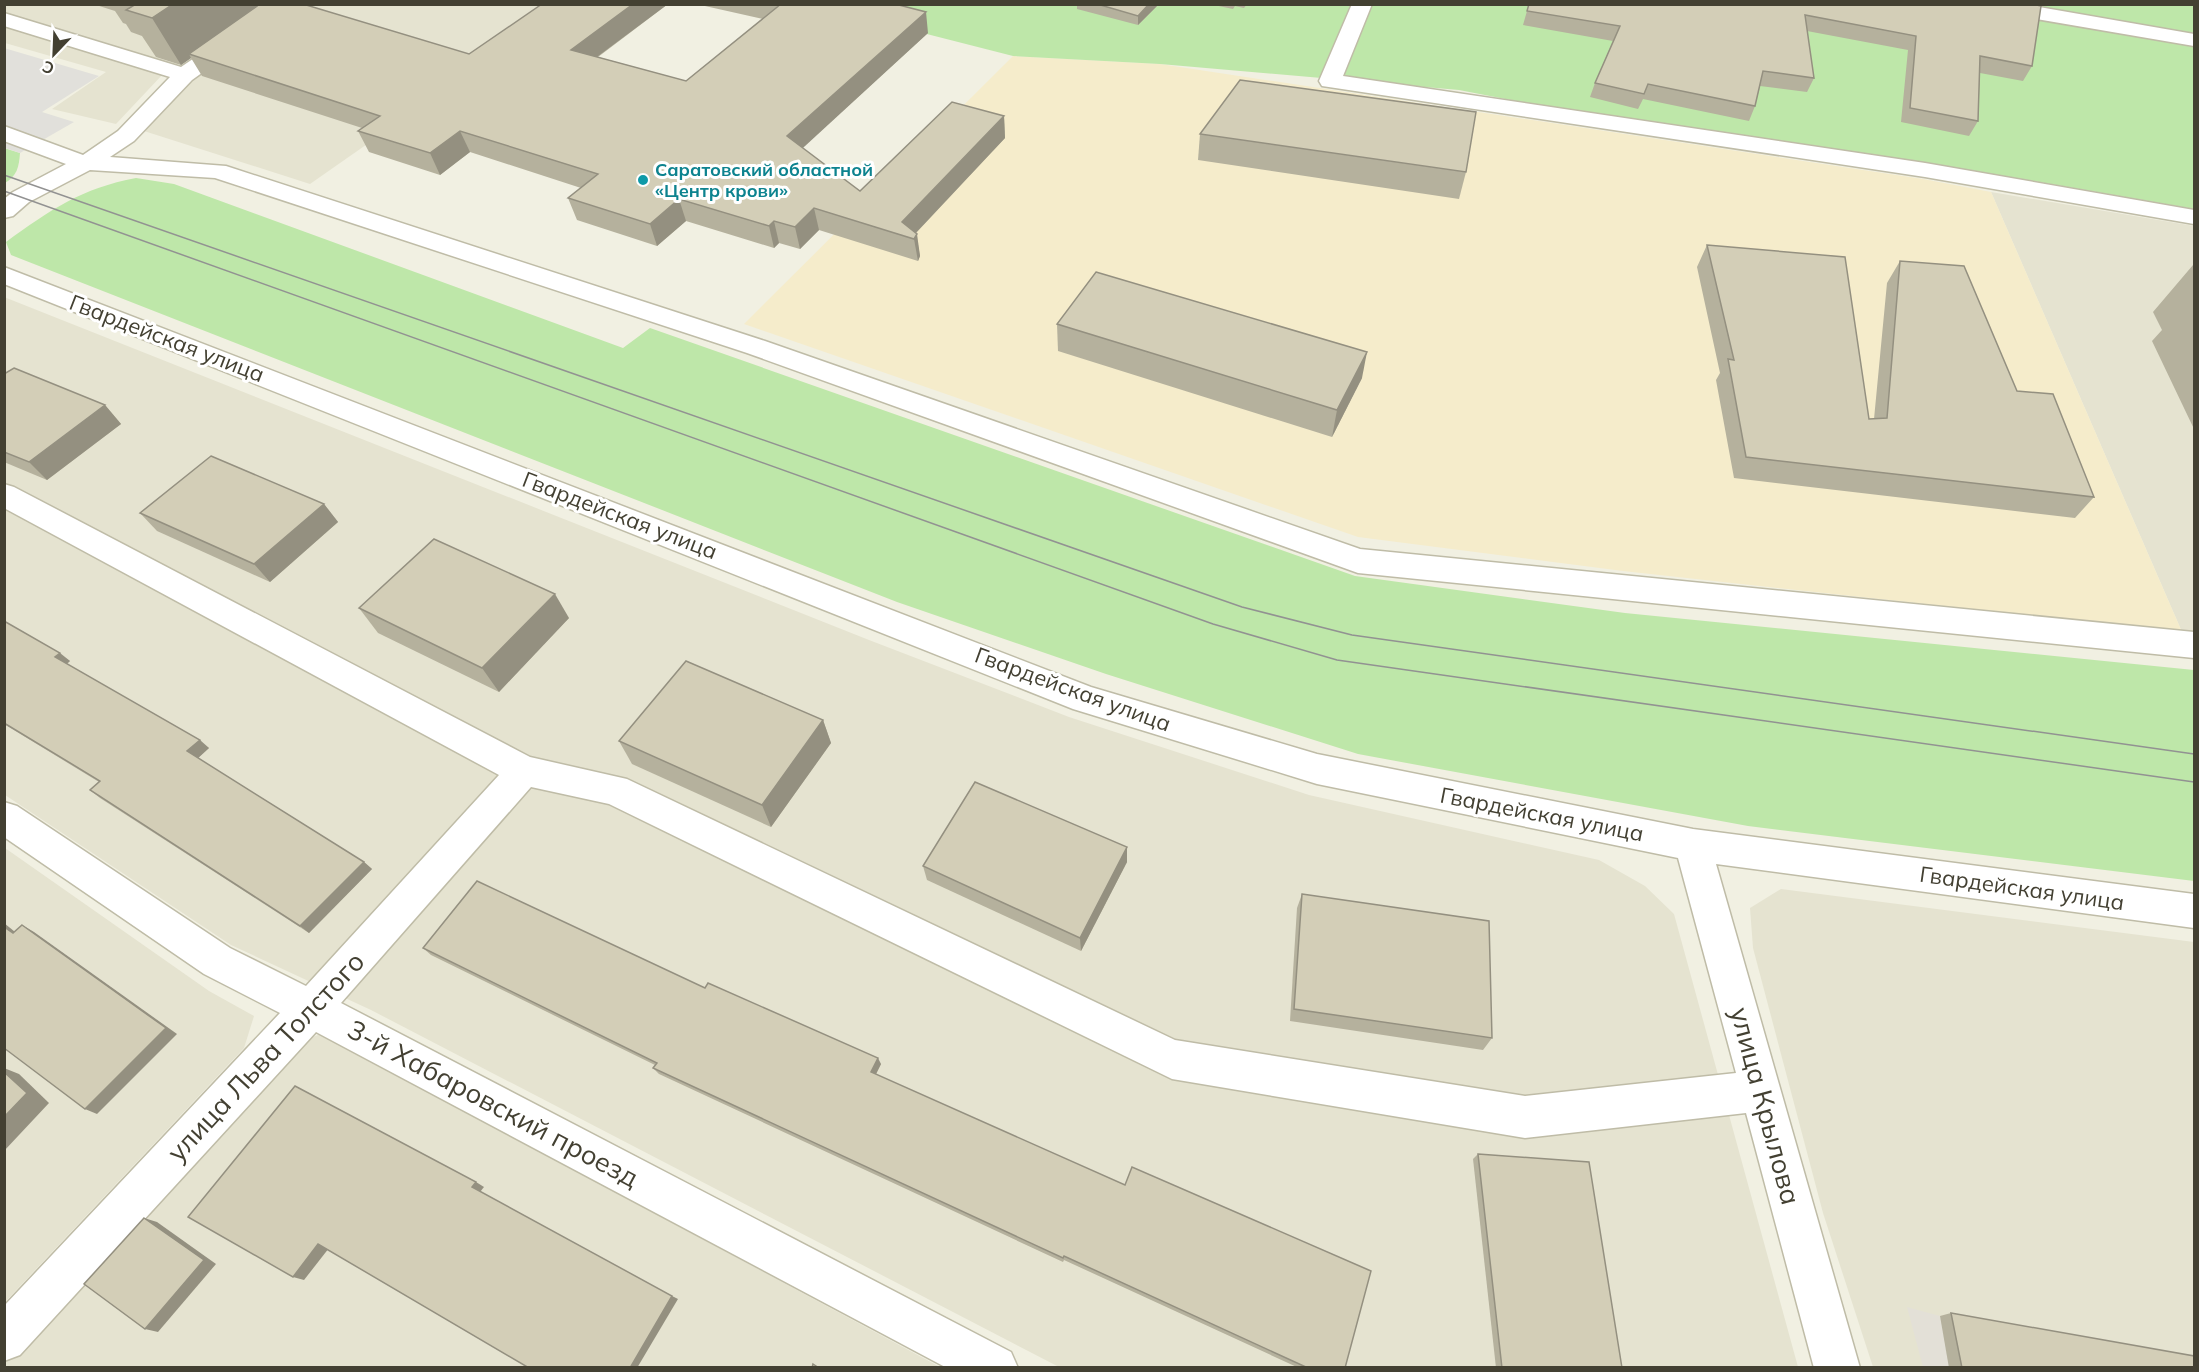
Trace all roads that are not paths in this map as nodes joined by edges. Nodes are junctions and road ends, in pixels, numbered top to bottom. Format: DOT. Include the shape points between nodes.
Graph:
graph roads {
  1 [pos="288,4"];
  2 [pos="1362,4"];
  3 [pos="1983,4"];
  4 [pos="4,19"];
  5 [pos="2194,40"];
  6 [pos="184,75"];
  7 [pos="4,133"];
  8 [pos="86,163"];
  9 [pos="4,211"];
  10 [pos="2194,217"];
  11 [pos="4,275"];
  12 [pos="4,495"];
  13 [pos="2194,645"];
  14 [pos="524,771"];
  15 [pos="4,817"];
  16 [pos="1694,845"];
  17 [pos="2194,911"];
  18 [pos="311,1010"];
  19 [pos="1761,1091"];
  20 [pos="4,1340"];
  21 [pos="995,1368"];
  22 [pos="1837,1368"];
  1 -- 6 [label="street"];
  2 -- 10 [label="street" via="1330,81 1925,170"];
  3 -- 5 [label="street"];
  4 -- 6 [label="street"];
  6 -- 8 [label="street" via="126,136"];
  7 -- 8 [label="street"];
  8 -- 9 [label="street" via="21,197"];
  8 -- 13 [label="street" via="218,171 756,347 1358,561"];
  11 -- 16 [label="street, Гвардейская улица" via="1085,699 1317,769"];
  12 -- 14 [label="street"];
  14 -- 18 [label="street, улица Льва Толстого"];
  14 -- 19 [label="street" via="615,790 1172,1059 1525,1117"];
  15 -- 18 [label="street, 3-й Хабаровский проезд" via="217,961"];
  16 -- 17 [label="street, Гвардейская улица"];
  16 -- 19 [label="street, улица Крылова"];
  18 -- 20 [label="street, улица Льва Толстого"];
  18 -- 21 [label="street, 3-й Хабаровский проезд"];
  19 -- 22 [label="street, улица Крылова"];
}
